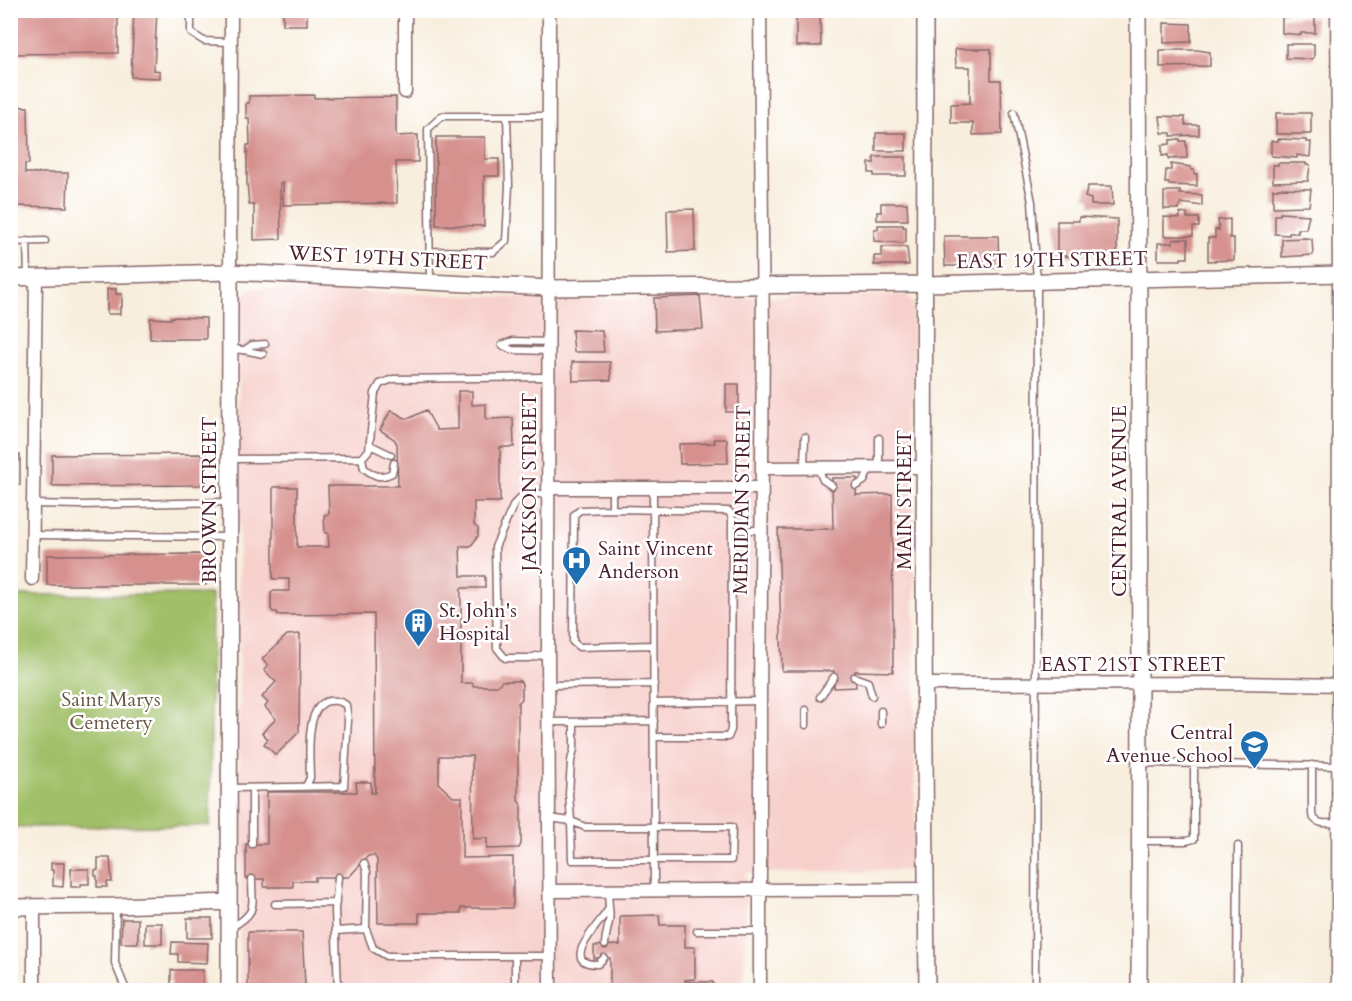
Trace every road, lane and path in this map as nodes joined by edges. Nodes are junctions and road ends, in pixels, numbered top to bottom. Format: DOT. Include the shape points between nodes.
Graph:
graph roads {
  1 [pos="191,10"];
  2 [pos="231,10"];
  3 [pos="405,10"];
  4 [pos="549,10"];
  5 [pos="760,10"];
  6 [pos="925,10"];
  7 [pos="1138,10"];
  8 [pos="1337,10"];
  9 [pos="230,42"];
  10 [pos="405,92"];
  11 [pos="1014,113"];
  12 [pos="507,116"];
  13 [pos="549,116"];
  14 [pos="45,241"];
  15 [pos="10,242"];
  16 [pos="27,242"];
  17 [pos="429,251"];
  18 [pos="230,272"];
  19 [pos="1340,274"];
  20 [pos="32,277"];
  21 [pos="10,278"];
  22 [pos="1140,278"];
  23 [pos="430,281"];
  24 [pos="1037,281"];
  25 [pos="926,284"];
  26 [pos="762,286"];
  27 [pos="549,288"];
  28 [pos="265,344"];
  29 [pos="549,347"];
  30 [pos="230,349"];
  31 [pos="246,349"];
  32 [pos="263,354"];
  33 [pos="549,377"];
  34 [pos="805,437"];
  35 [pos="879,438"];
  36 [pos="370,445"];
  37 [pos="390,455"];
  38 [pos="362,458"];
  39 [pos="230,459"];
  40 [pos="394,463"];
  41 [pos="804,467"];
  42 [pos="818,467"];
  43 [pos="875,467"];
  44 [pos="925,467"];
  45 [pos="762,468"];
  46 [pos="832,486"];
  47 [pos="856,486"];
  48 [pos="612,488"];
  49 [pos="652,488"];
  50 [pos="761,488"];
  51 [pos="548,491"];
  52 [pos="230,502"];
  53 [pos="33,504"];
  54 [pos="612,509"];
  55 [pos="652,510"];
  56 [pos="732,530"];
  57 [pos="761,530"];
  58 [pos="32,536"];
  59 [pos="230,537"];
  60 [pos="32,579"];
  61 [pos="653,645"];
  62 [pos="548,653"];
  63 [pos="834,677"];
  64 [pos="854,677"];
  65 [pos="1037,683"];
  66 [pos="1140,683"];
  67 [pos="548,684"];
  68 [pos="654,684"];
  69 [pos="925,684"];
  70 [pos="1340,685"];
  71 [pos="872,696"];
  72 [pos="820,697"];
  73 [pos="731,701"];
  74 [pos="760,701"];
  75 [pos="654,703"];
  76 [pos="806,710"];
  77 [pos="880,711"];
  78 [pos="654,721"];
  79 [pos="548,722"];
  80 [pos="574,722"];
  81 [pos="880,724"];
  82 [pos="806,725"];
  83 [pos="654,737"];
  84 [pos="1140,763"];
  85 [pos="1194,764"];
  86 [pos="1312,765"];
  87 [pos="1338,766"];
  88 [pos="306,786"];
  89 [pos="229,788"];
  90 [pos="252,788"];
  91 [pos="549,819"];
  92 [pos="571,821"];
  93 [pos="1338,823"];
  94 [pos="654,826"];
  95 [pos="1139,841"];
  96 [pos="252,844"];
  97 [pos="1238,846"];
  98 [pos="654,860"];
  99 [pos="364,863"];
  100 [pos="338,877"];
  101 [pos="252,879"];
  102 [pos="927,889"];
  103 [pos="760,890"];
  104 [pos="549,891"];
  105 [pos="608,891"];
  106 [pos="654,891"];
  107 [pos="229,902"];
  108 [pos="274,903"];
  109 [pos="336,903"];
  110 [pos="116,906"];
  111 [pos="10,907"];
  112 [pos="34,907"];
  113 [pos="609,908"];
  114 [pos="229,929"];
  115 [pos="366,929"];
  116 [pos="336,931"];
  117 [pos="697,931"];
  118 [pos="760,931"];
  119 [pos="605,945"];
  120 [pos="514,956"];
  121 [pos="550,956"];
  122 [pos="604,958"];
  123 [pos="34,990"];
  124 [pos="126,990"];
  125 [pos="229,990"];
  126 [pos="338,990"];
  127 [pos="515,990"];
  128 [pos="550,990"];
  129 [pos="760,990"];
  130 [pos="927,990"];
  131 [pos="1035,990"];
  132 [pos="1138,990"];
  133 [pos="1238,990"];
  134 [pos="1338,990"];
  1 -- 9 [label="lane" via="191,33 204,41"];
  2 -- 9 [label="street, BROWN STREET"];
  3 -- 10 [label="street"];
  4 -- 13 [label="street, JACKSON STREET"];
  5 -- 26 [label="street, MERIDIAN STREET"];
  6 -- 25 [label="street, MAIN STREET"];
  7 -- 22 [label="street, CENTRAL AVENUE"];
  8 -- 19 [label="street"];
  9 -- 18 [label="street, BROWN STREET"];
  11 -- 24 [label="lane" via="1032,202"];
  12 -- 13 [label="lane"];
  12 -- 17 [label="lane" via="442,116 428,129"];
  12 -- 17 [label="lane" via="506,242 493,252"];
  13 -- 27 [label="street, JACKSON STREET"];
  14 -- 16 [label="lane"];
  15 -- 16 [label="lane"];
  16 -- 20 [label="lane"];
  17 -- 23 [label="lane"];
  18 -- 20 [label="street, WEST 19TH STREET"];
  18 -- 23 [label="street, WEST 19TH STREET"];
  18 -- 30 [label="street, BROWN STREET"];
  19 -- 22 [label="street, EAST 19TH STREET"];
  19 -- 70 [label="street"];
  20 -- 21 [label="street, WEST 19TH STREET"];
  20 -- 53 [label="street"];
  22 -- 24 [label="street, EAST 19TH STREET"];
  22 -- 66 [label="street, CENTRAL AVENUE"];
  23 -- 27 [label="street, WEST 19TH STREET"];
  24 -- 25 [label="street, EAST 19TH STREET"];
  24 -- 65 [label="lane"];
  25 -- 26 [label="street, EAST 19TH STREET"];
  25 -- 44 [label="street, MAIN STREET"];
  26 -- 27 [label="street, WEST 19TH STREET"];
  26 -- 45 [label="street, MERIDIAN STREET"];
  27 -- 29 [label="street, JACKSON STREET"];
  28 -- 31 [label="lane"];
  29 -- 29 [label="lane" via="513,341 502,345 512,350"];
  29 -- 33 [label="street, JACKSON STREET"];
  30 -- 31 [label="lane"];
  30 -- 39 [label="street, BROWN STREET"];
  31 -- 32 [label="lane"];
  33 -- 36 [label="lane" via="393,379 380,384 375,393"];
  33 -- 51 [label="street, JACKSON STREET"];
  34 -- 41 [label="lane"];
  35 -- 43 [label="lane"];
  36 -- 37 [label="lane"];
  36 -- 38 [label="lane"];
  38 -- 39 [label="lane"];
  38 -- 40 [label="lane" via="364,468 373,476 392,473"];
  39 -- 52 [label="street, BROWN STREET"];
  41 -- 42 [label="street"];
  41 -- 45 [label="street"];
  42 -- 43 [label="street"];
  42 -- 46 [label="lane" via="823,480"];
  43 -- 44 [label="street"];
  43 -- 47 [label="lane"];
  44 -- 69 [label="street, MAIN STREET"];
  45 -- 50 [label="street, MERIDIAN STREET"];
  48 -- 49 [label="street"];
  48 -- 51 [label="street"];
  48 -- 54 [label="lane"];
  49 -- 50 [label="street"];
  49 -- 55 [label="lane"];
  50 -- 57 [label="street, MERIDIAN STREET"];
  51 -- 62 [label="street, JACKSON STREET"];
  51 -- 62 [label="lane" via="524,494 514,504 495,547 497,648 506,658"];
  52 -- 53 [label="lane"];
  52 -- 59 [label="street, BROWN STREET"];
  53 -- 58 [label="street"];
  54 -- 55 [label="lane"];
  54 -- 61 [label="lane" via="580,510 574,515 573,642 579,647"];
  55 -- 56 [label="lane" via="729,511"];
  55 -- 61 [label="lane"];
  56 -- 57 [label="lane"];
  56 -- 73 [label="lane"];
  57 -- 74 [label="street, MERIDIAN STREET"];
  58 -- 59 [label="lane"];
  58 -- 60 [label="street"];
  59 -- 89 [label="street, BROWN STREET"];
  61 -- 68 [label="lane"];
  62 -- 67 [label="street, JACKSON STREET"];
  63 -- 72 [label="lane"];
  64 -- 71 [label="lane" via="868,682"];
  65 -- 66 [label="street, EAST 21ST STREET"];
  65 -- 69 [label="street, EAST 21ST STREET"];
  65 -- 131 [label="lane"];
  66 -- 70 [label="street, EAST 21ST STREET"];
  66 -- 84 [label="street, CENTRAL AVENUE"];
  67 -- 68 [label="lane"];
  67 -- 79 [label="street, JACKSON STREET"];
  68 -- 75 [label="lane"];
  69 -- 102 [label="street, MAIN STREET"];
  70 -- 87 [label="street"];
  73 -- 74 [label="lane"];
  73 -- 75 [label="lane"];
  73 -- 83 [label="lane" via="728,737"];
  74 -- 103 [label="street, MERIDIAN STREET"];
  75 -- 78 [label="lane"];
  76 -- 82 [label="lane"];
  77 -- 81 [label="lane"];
  78 -- 80 [label="lane"];
  78 -- 83 [label="lane"];
  79 -- 80 [label="lane"];
  79 -- 91 [label="street, JACKSON STREET"];
  80 -- 92 [label="lane"];
  83 -- 94 [label="lane"];
  84 -- 85 [label="lane"];
  84 -- 95 [label="street, CENTRAL AVENUE"];
  85 -- 86 [label="lane"];
  85 -- 95 [label="lane" via="1194,839"];
  86 -- 87 [label="lane"];
  86 -- 93 [label="lane" via="1312,815 1318,822"];
  87 -- 93 [label="street"];
  88 -- 88 [label="lane" via="344,786 348,720 346,705 340,701 317,706 312,717 310,778"];
  88 -- 90 [label="lane"];
  89 -- 90 [label="lane"];
  89 -- 107 [label="street, BROWN STREET"];
  90 -- 96 [label="lane"];
  91 -- 92 [label="lane"];
  91 -- 104 [label="street, JACKSON STREET"];
  92 -- 94 [label="lane" via="585,827"];
  92 -- 98 [label="lane" via="572,860"];
  93 -- 134 [label="street"];
  94 -- 98 [label="lane"];
  94 -- 98 [label="lane" via="732,827 731,860"];
  95 -- 132 [label="street, CENTRAL AVENUE"];
  97 -- 133 [label="lane"];
  98 -- 106 [label="lane"];
  99 -- 115 [label="lane"];
  100 -- 109 [label="lane"];
  101 -- 114 [label="lane" via="252,912"];
  102 -- 103 [label="street"];
  102 -- 130 [label="street, MAIN STREET"];
  103 -- 106 [label="street"];
  103 -- 118 [label="street, MERIDIAN STREET"];
  104 -- 105 [label="street"];
  104 -- 121 [label="street, JACKSON STREET"];
  105 -- 106 [label="street"];
  105 -- 113 [label="lane"];
  107 -- 110 [label="street"];
  107 -- 114 [label="street, BROWN STREET"];
  108 -- 109 [label="lane"];
  109 -- 116 [label="lane"];
  110 -- 112 [label="street"];
  110 -- 124 [label="lane" via="115,963"];
  111 -- 112 [label="street"];
  112 -- 123 [label="street"];
  113 -- 119 [label="lane" via="611,918"];
  113 -- 122 [label="lane" via="580,953 589,964 598,964"];
  114 -- 125 [label="street, BROWN STREET"];
  115 -- 116 [label="lane"];
  115 -- 120 [label="lane" via="373,948 387,956"];
  116 -- 126 [label="lane"];
  117 -- 118 [label="lane"];
  118 -- 129 [label="street, MERIDIAN STREET"];
  120 -- 121 [label="lane"];
  120 -- 127 [label="lane"];
  121 -- 128 [label="street, JACKSON STREET"];
}
